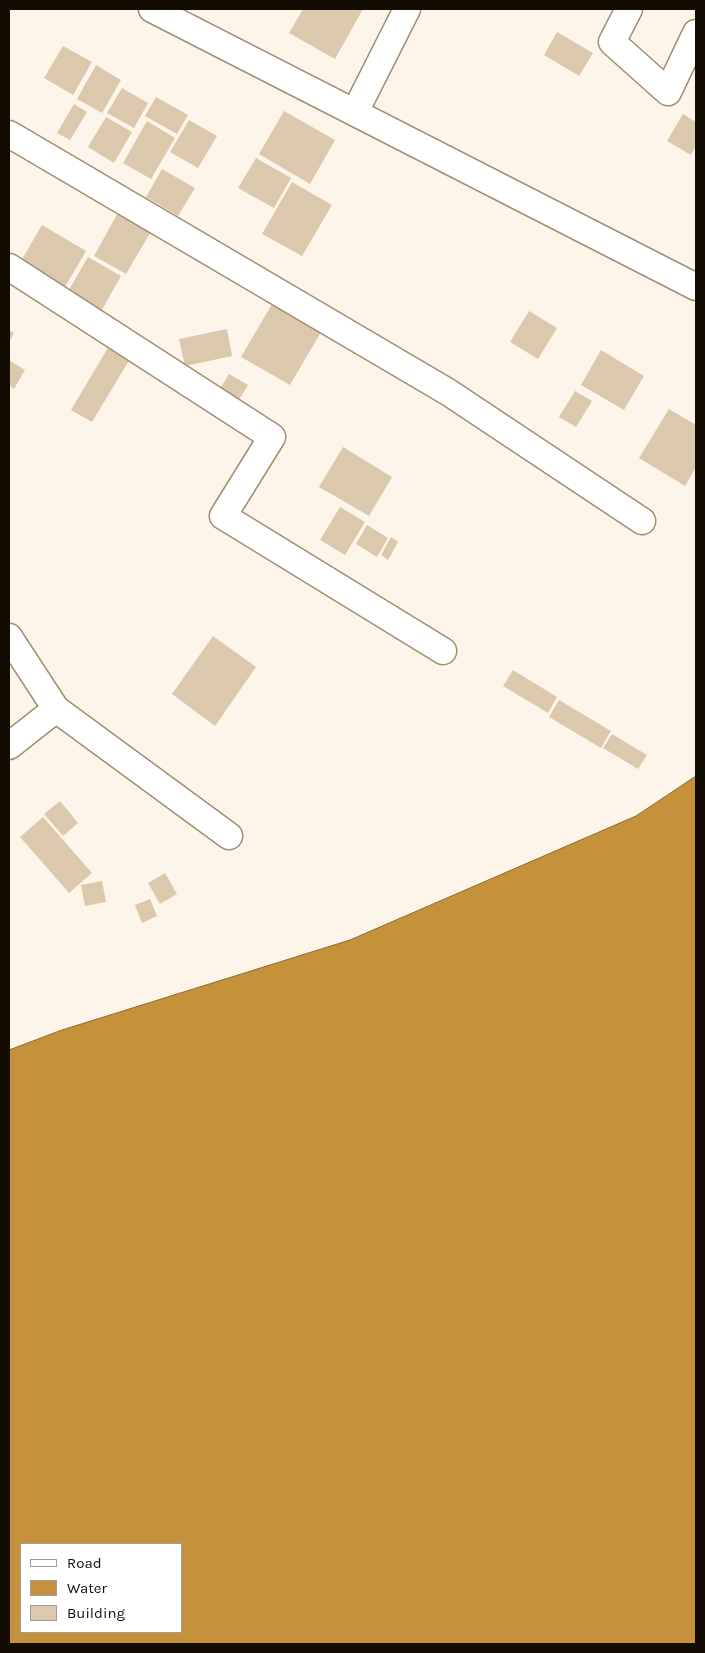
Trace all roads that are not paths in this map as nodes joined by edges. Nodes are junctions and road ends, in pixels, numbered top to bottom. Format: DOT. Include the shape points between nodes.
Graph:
graph roads {
  1 [pos="152,9"];
  2 [pos="407,9"];
  3 [pos="629,9"];
  4 [pos="696,33"];
  5 [pos="355,112"];
  6 [pos="9,134"];
  7 [pos="9,267"];
  8 [pos="696,287"];
  9 [pos="642,520"];
  10 [pos="9,637"];
  11 [pos="444,651"];
  12 [pos="56,709"];
  13 [pos="9,746"];
  14 [pos="229,836"];
  1 -- 5 [label="street"];
  2 -- 5 [label="street"];
  3 -- 4 [label="street" via="612,42 668,92"];
  5 -- 8 [label="street"];
  6 -- 9 [label="street" via="448,392"];
  7 -- 11 [label="street" via="272,437 223,516"];
  10 -- 12 [label="street"];
  12 -- 13 [label="street"];
  12 -- 14 [label="street"];
}
